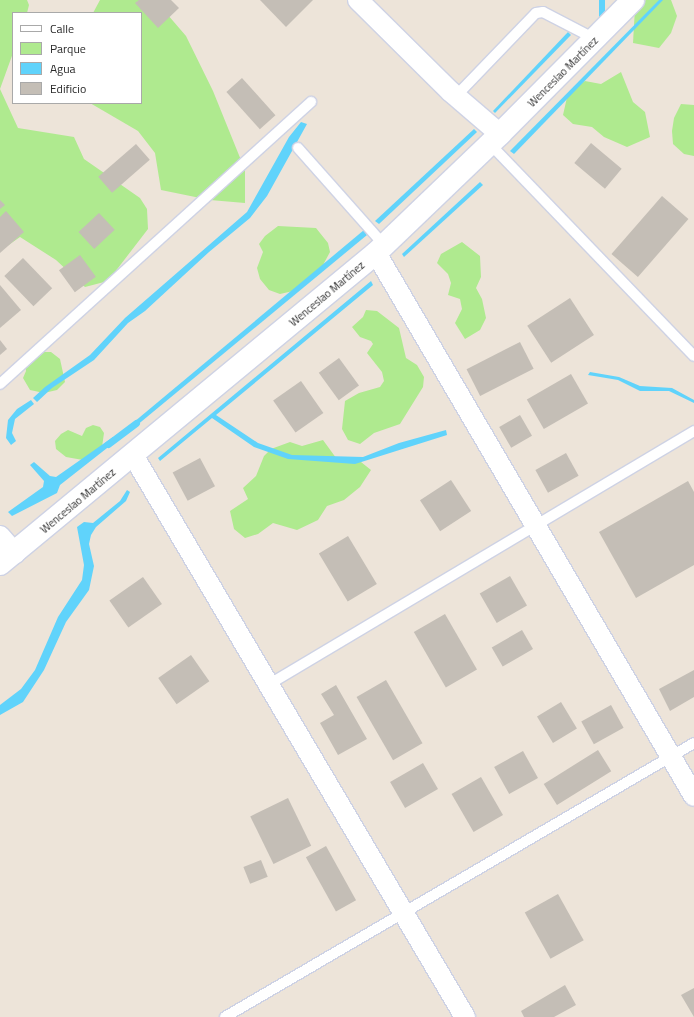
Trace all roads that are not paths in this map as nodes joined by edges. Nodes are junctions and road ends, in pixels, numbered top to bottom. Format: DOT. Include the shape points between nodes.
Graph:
graph roads {
  1 [pos="633,0"];
  2 [pos="360,3"];
  3 [pos="595,39"];
  4 [pos="456,96"];
  5 [pos="311,102"];
  6 [pos="495,139"];
  7 [pos="298,148"];
  8 [pos="380,249"];
  9 [pos="694,356"];
  10 [pos="0,384"];
  11 [pos="694,431"];
  12 [pos="133,455"];
  13 [pos="535,525"];
  14 [pos="0,536"];
  15 [pos="8,559"];
  16 [pos="268,685"];
  17 [pos="694,743"];
  18 [pos="671,756"];
  19 [pos="694,796"];
  20 [pos="403,913"];
  21 [pos="225,1017"];
  22 [pos="465,1017"];
  1 -- 3 [label="main road, Wenceslao Martínez"];
  2 -- 4 [label="street"];
  3 -- 4 [label="lane" via="543,12 536,13"];
  3 -- 6 [label="main road, Wenceslao Martínez"];
  4 -- 6 [label="street"];
  5 -- 10 [label="lane"];
  6 -- 8 [label="main road, Wenceslao Martínez"];
  6 -- 9 [label="lane"];
  7 -- 8 [label="lane"];
  8 -- 12 [label="main road, Wenceslao Martínez"];
  8 -- 13 [label="street"];
  11 -- 13 [label="lane"];
  12 -- 15 [label="main road, Wenceslao Martínez"];
  12 -- 16 [label="street"];
  13 -- 16 [label="lane"];
  13 -- 18 [label="street"];
  14 -- 15 [label="street"];
  16 -- 20 [label="street"];
  17 -- 18 [label="lane"];
  18 -- 19 [label="street"];
  18 -- 20 [label="lane"];
  20 -- 21 [label="lane"];
  20 -- 22 [label="street"];
}
